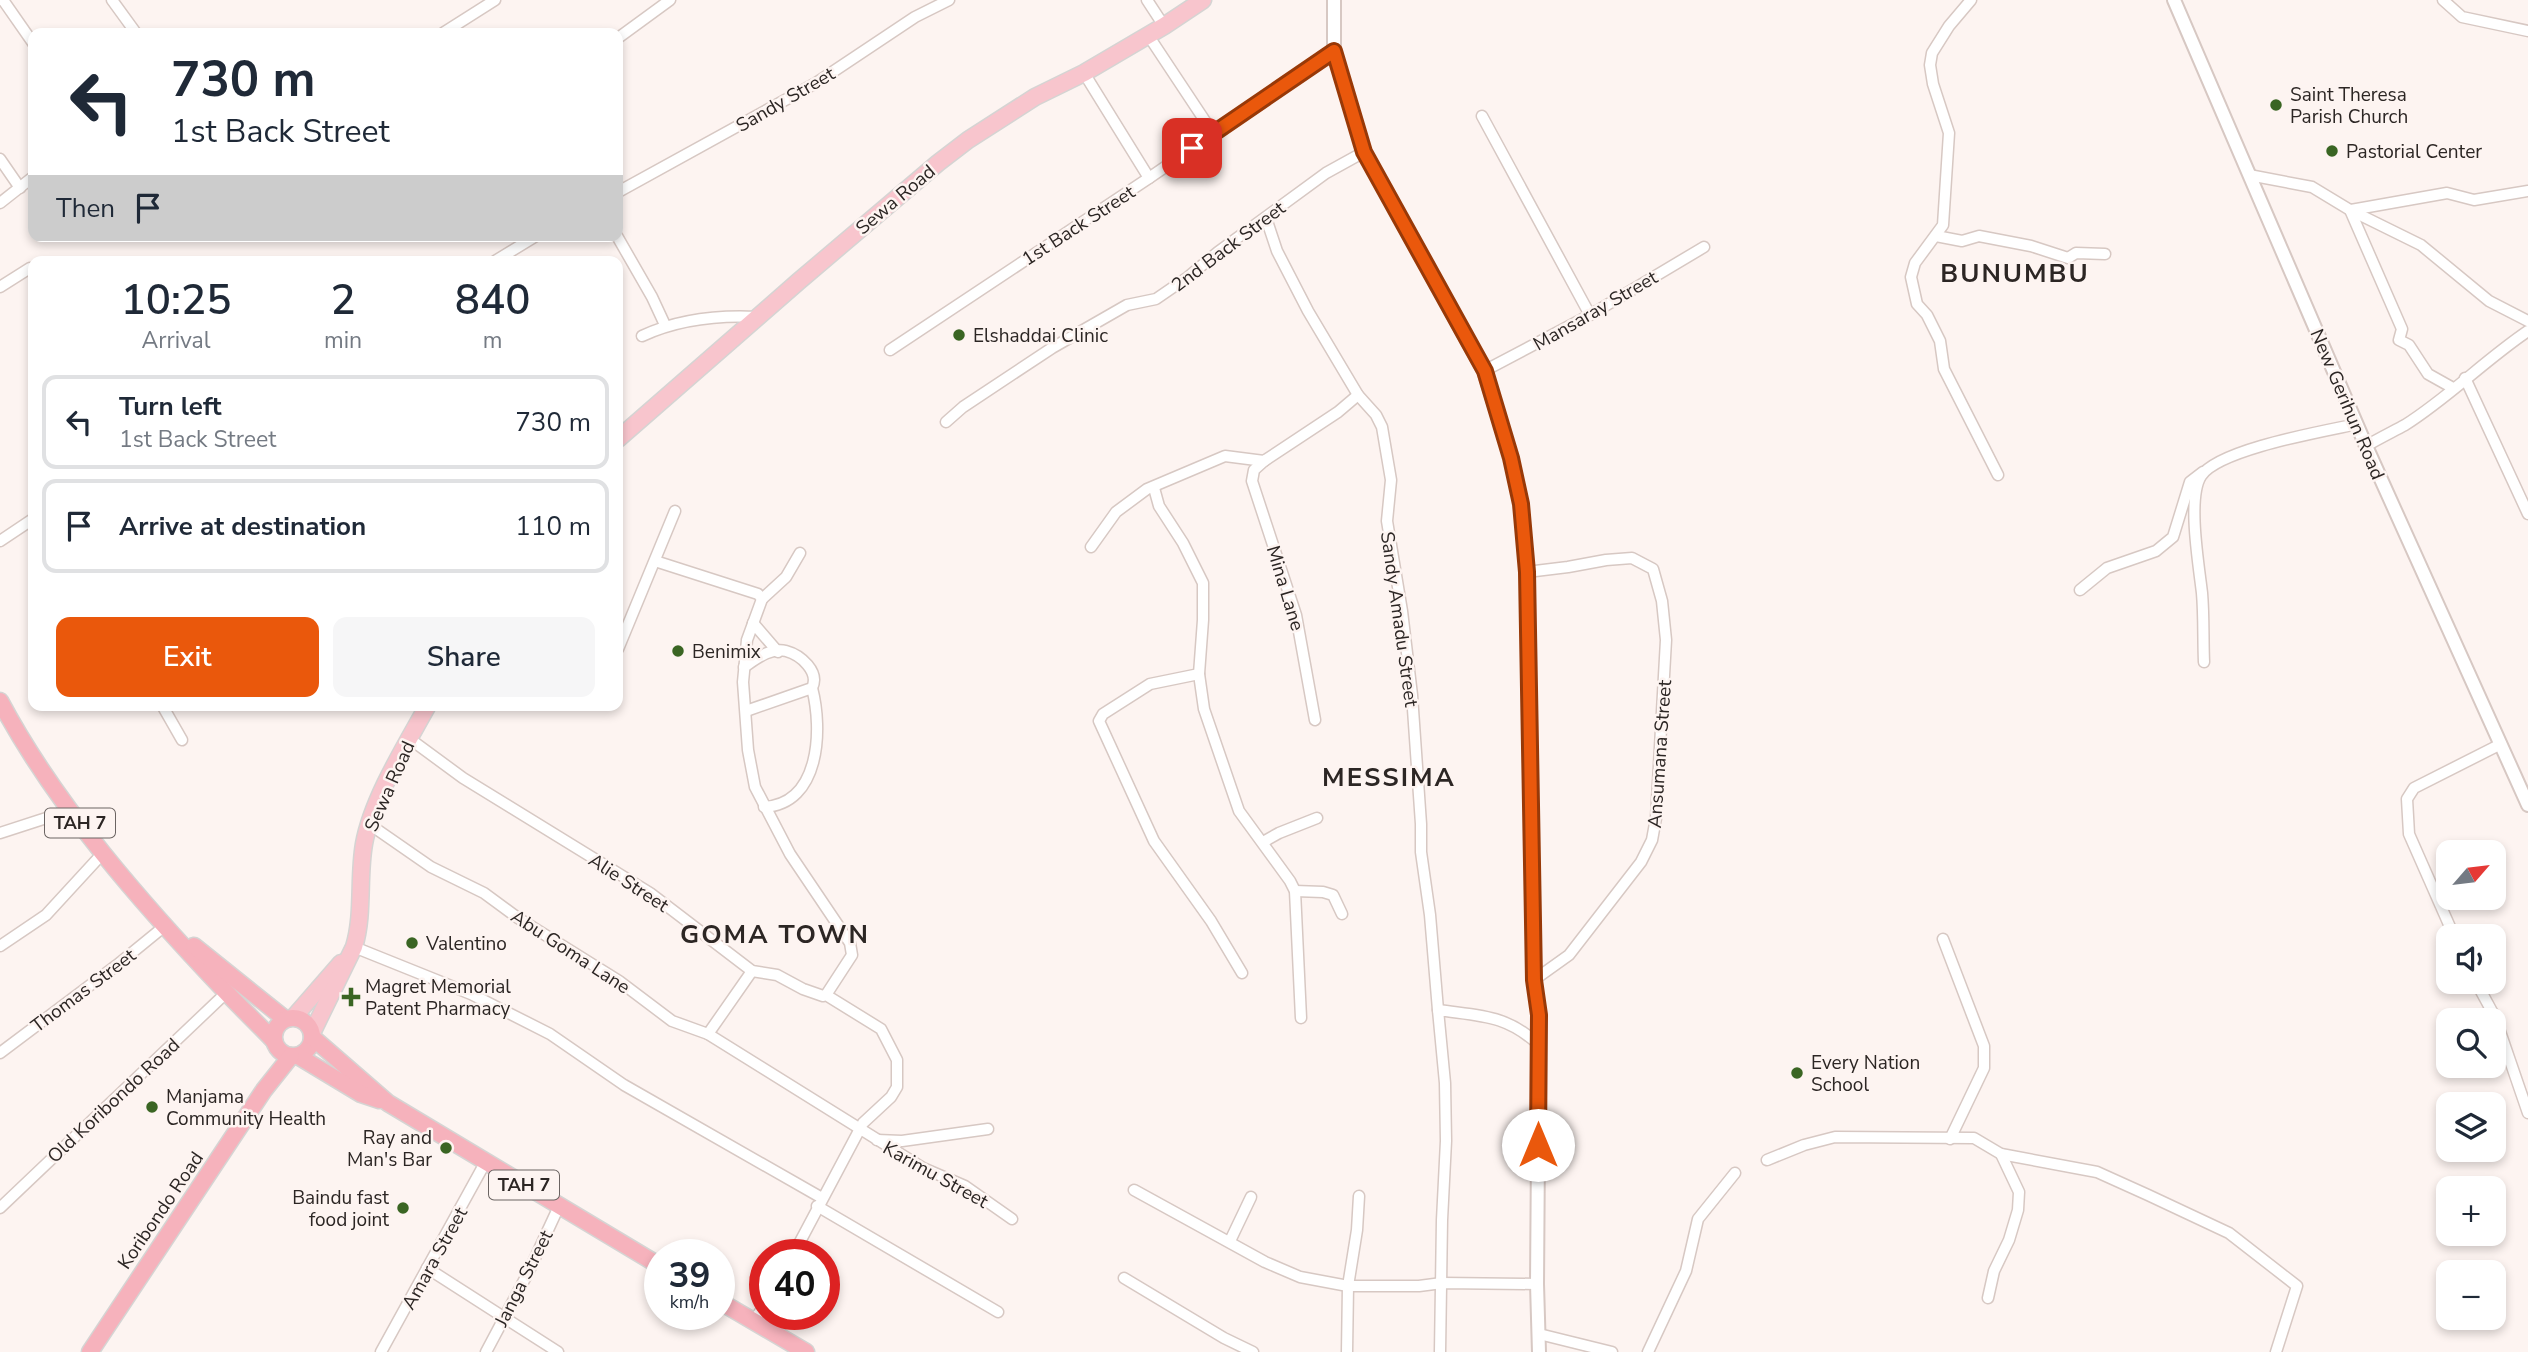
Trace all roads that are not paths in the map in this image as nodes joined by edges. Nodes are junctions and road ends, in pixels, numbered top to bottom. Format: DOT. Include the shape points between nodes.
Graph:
graph roads {
  1 [pos="3,0"];
  2 [pos="112,0"];
  3 [pos="495,0"];
  4 [pos="670,0"];
  5 [pos="949,0"];
  6 [pos="1147,0"];
  7 [pos="1203,0"];
  8 [pos="1334,0"];
  9 [pos="1971,0"];
  10 [pos="2174,0"];
  11 [pos="2443,0"];
  12 [pos="1164,26"];
  13 [pos="132,28"];
  14 [pos="451,28"];
  15 [pos="2528,31"];
  16 [pos="623,33"];
  17 [pos="1148,35"];
  18 [pos="28,36"];
  19 [pos="1334,51"];
  20 [pos="1084,73"];
  21 [pos="1482,116"];
  22 [pos="1213,134"];
  23 [pos="1364,152"];
  24 [pos="0,159"];
  25 [pos="2249,175"];
  26 [pos="1149,178"];
  27 [pos="28,181"];
  28 [pos="19,188"];
  29 [pos="623,189"];
  30 [pos="2528,191"];
  31 [pos="0,203"];
  32 [pos="2350,210"];
  33 [pos="1266,218"];
  34 [pos="1936,236"];
  35 [pos="526,242"];
  36 [pos="620,242"];
  37 [pos="1704,247"];
  38 [pos="2105,254"];
  39 [pos="502,256"];
  40 [pos="28,269"];
  41 [pos="0,287"];
  42 [pos="1590,315"];
  43 [pos="758,317"];
  44 [pos="2528,321"];
  45 [pos="665,326"];
  46 [pos="2528,331"];
  47 [pos="642,336"];
  48 [pos="890,350"];
  49 [pos="1485,371"];
  50 [pos="2465,378"];
  51 [pos="2453,388"];
  52 [pos="1358,395"];
  53 [pos="946,422"];
  54 [pos="2357,424"];
  55 [pos="623,435"];
  56 [pos="2365,446"];
  57 [pos="1264,461"];
  58 [pos="2212,466"];
  59 [pos="1998,475"];
  60 [pos="1154,488"];
  61 [pos="675,511"];
  62 [pos="2528,514"];
  63 [pos="28,522"];
  64 [pos="0,541"];
  65 [pos="1091,547"];
  66 [pos="800,552"];
  67 [pos="655,561"];
  68 [pos="1527,572"];
  69 [pos="2080,590"];
  70 [pos="762,599"];
  71 [pos="753,623"];
  72 [pos="623,637"];
  73 [pos="778,652"];
  74 [pos="2204,662"];
  75 [pos="744,667"];
  76 [pos="1199,674"];
  77 [pos="812,688"];
  78 [pos="1,705"];
  79 [pos="165,711"];
  80 [pos="425,711"];
  81 [pos="746,711"];
  82 [pos="1315,720"];
  83 [pos="410,739"];
  84 [pos="182,740"];
  85 [pos="2501,744"];
  86 [pos="2528,805"];
  87 [pos="764,807"];
  88 [pos="71,810"];
  89 [pos="1317,818"];
  90 [pos="369,824"];
  91 [pos="0,834"];
  92 [pos="1263,842"];
  93 [pos="103,853"];
  94 [pos="1295,891"];
  95 [pos="1342,914"];
  96 [pos="2449,924"];
  97 [pos="170,930"];
  98 [pos="1943,939"];
  99 [pos="0,946"];
  100 [pos="352,950"];
  101 [pos="752,971"];
  102 [pos="1242,973"];
  103 [pos="1534,980"];
  104 [pos="226,993"];
  105 [pos="2483,994"];
  106 [pos="826,995"];
  107 [pos="1438,1010"];
  108 [pos="1301,1017"];
  109 [pos="289,1018"];
  110 [pos="708,1034"];
  111 [pos="312,1035"];
  112 [pos="1539,1045"];
  113 [pos="285,1051"];
  114 [pos="0,1053"];
  115 [pos="388,1103"];
  116 [pos="2528,1113"];
  117 [pos="988,1129"];
  118 [pos="859,1130"];
  119 [pos="1950,1139"];
  120 [pos="875,1140"];
  121 [pos="2001,1154"];
  122 [pos="1767,1160"];
  123 [pos="485,1163"];
  124 [pos="1735,1173"];
  125 [pos="1134,1189"];
  126 [pos="1359,1196"];
  127 [pos="1251,1197"];
  128 [pos="820,1202"];
  129 [pos="560,1204"];
  130 [pos="0,1208"];
  131 [pos="1012,1219"];
  132 [pos="801,1239"];
  133 [pos="1230,1241"];
  134 [pos="644,1256"];
  135 [pos="427,1268"];
  136 [pos="1124,1278"];
  137 [pos="1442,1283"];
  138 [pos="1537,1284"];
  139 [pos="1348,1286"];
  140 [pos="1988,1298"];
  141 [pos="998,1312"];
  142 [pos="503,1316"];
  143 [pos="770,1330"];
  144 [pos="1539,1334"];
  145 [pos="90,1352"];
  146 [pos="381,1352"];
  147 [pos="486,1352"];
  148 [pos="558,1352"];
  149 [pos="806,1352"];
  150 [pos="1253,1352"];
  151 [pos="1347,1352"];
  152 [pos="1440,1352"];
  153 [pos="1539,1352"];
  154 [pos="1612,1352"];
  155 [pos="1648,1352"];
  156 [pos="2276,1352"];
  1 -- 18 [label="street"];
  2 -- 13 [label="street"];
  3 -- 14 [label="street"];
  4 -- 16 [label="street"];
  5 -- 29 [label="street, Sandy Street" via="915,17 816,83"];
  6 -- 12 [label="street"];
  7 -- 12 [label="main road, Sewa Road"];
  8 -- 19 [label="street"];
  9 -- 34 [label="street" via="1948,26 1930,65 1949,133 1943,225"];
  10 -- 25 [label="street, New Gerihun Road"];
  11 -- 15 [label="street" via="2462,17"];
  12 -- 17 [label="main road, Sewa Road"];
  17 -- 20 [label="main road, Sewa Road"];
  17 -- 22 [label="street"];
  19 -- 22 [label="street, 1st Back Street"];
  19 -- 23 [label="street"];
  20 -- 26 [label="street"];
  20 -- 43 [label="main road, Sewa Road" via="1035,97 968,140"];
  21 -- 42 [label="street"];
  22 -- 26 [label="street, 1st Back Street"];
  23 -- 33 [label="street, 2nd Back Street" via="1326,173"];
  23 -- 49 [label="street"];
  24 -- 28 [label="street"];
  25 -- 32 [label="street" via="2312,187"];
  25 -- 54 [label="street, New Gerihun Road"];
  26 -- 48 [label="street, 1st Back Street"];
  27 -- 28 [label="street"];
  28 -- 31 [label="street"];
  30 -- 32 [label="street" via="2474,200 2447,193"];
  32 -- 44 [label="street" via="2421,245 2490,301"];
  32 -- 51 [label="street" via="2402,329 2399,340 2409,345 2428,374"];
  33 -- 52 [label="street, Sandy Amadu Street" via="1277,251 1308,311"];
  33 -- 53 [label="street, 2nd Back Street" via="1156,299 1127,305 1052,348"];
  34 -- 38 [label="street" via="1962,241 1979,236 2068,258 2076,253"];
  34 -- 59 [label="street" via="1915,263 1911,277 1917,304 1940,341 1944,369"];
  35 -- 39 [label="street"];
  36 -- 45 [label="street"];
  37 -- 42 [label="street, Mansaray Street"];
  40 -- 41 [label="street"];
  42 -- 49 [label="street, Mansaray Street"];
  43 -- 45 [label="street" via="721,315"];
  43 -- 55 [label="main road, Sewa Road"];
  45 -- 47 [label="street"];
  46 -- 50 [label="street"];
  49 -- 68 [label="street" via="1521,504"];
  50 -- 51 [label="street"];
  50 -- 62 [label="street"];
  51 -- 56 [label="street" via="2405,425"];
  52 -- 57 [label="street"];
  52 -- 107 [label="street, Sandy Amadu Street" via="1380,421 1391,480 1387,521 1412,695 1421,852"];
  54 -- 56 [label="street, New Gerihun Road"];
  54 -- 58 [label="street" via="2267,445"];
  56 -- 85 [label="street, New Gerihun Road"];
  57 -- 60 [label="street" via="1226,456"];
  57 -- 82 [label="street, Mina Lane" via="1254,470 1252,481 1296,615"];
  58 -- 69 [label="street" via="2190,482 2173,537 2156,551 2108,568"];
  58 -- 74 [label="street" via="2197,488"];
  60 -- 65 [label="street" via="1116,512"];
  60 -- 76 [label="street" via="1159,506 1203,583"];
  61 -- 67 [label="street"];
  63 -- 64 [label="street"];
  66 -- 70 [label="street" via="786,577"];
  67 -- 70 [label="street"];
  67 -- 72 [label="street"];
  68 -- 103 [label="street"];
  68 -- 103 [label="street, Ansumana Street" via="1632,558 1653,569 1666,640 1652,840 1641,862 1569,955"];
  70 -- 71 [label="street"];
  71 -- 73 [label="street"];
  71 -- 75 [label="street"];
  73 -- 75 [label="street" via="764,654"];
  73 -- 77 [label="street" via="786,651 807,664 815,674"];
  75 -- 81 [label="street"];
  76 -- 92 [label="street" via="1204,709 1239,811"];
  76 -- 102 [label="street" via="1150,684 1099,721 1154,841"];
  77 -- 81 [label="street"];
  77 -- 87 [label="street" via="818,717 814,762 791,799"];
  78 -- 88 [label="highway, TAH 7"];
  79 -- 84 [label="street"];
  80 -- 83 [label="main road, Sewa Road"];
  81 -- 87 [label="street" via="748,750"];
  83 -- 90 [label="main road, Sewa Road"];
  83 -- 101 [label="street, Alie Street" via="463,778 650,893"];
  85 -- 86 [label="street, New Gerihun Road"];
  85 -- 96 [label="street" via="2414,788 2407,799 2409,834"];
  87 -- 106 [label="street" via="850,943 852,955"];
  88 -- 91 [label="street"];
  88 -- 93 [label="highway, TAH 7"];
  89 -- 92 [label="street"];
  90 -- 100 [label="main road, Sewa Road" via="358,934"];
  90 -- 110 [label="street, Abu Goma Lane" via="431,867 484,893 672,1021"];
  92 -- 94 [label="street"];
  93 -- 97 [label="highway, TAH 7"];
  93 -- 99 [label="street" via="46,915"];
  94 -- 95 [label="street" via="1332,895"];
  94 -- 108 [label="street"];
  97 -- 104 [label="highway, TAH 7"];
  97 -- 109 [label="highway, TAH 7"];
  97 -- 114 [label="street, Thomas Street"];
  98 -- 119 [label="street" via="1984,1046 1984,1068"];
  100 -- 109 [label="main road"];
  100 -- 111 [label="main road, Sewa Road"];
  100 -- 128 [label="street" via="471,994 550,1034 624,1085"];
  101 -- 106 [label="street, Alie Street" via="778,975"];
  101 -- 110 [label="street"];
  103 -- 112 [label="street"];
  104 -- 113 [label="highway, TAH 7"];
  104 -- 130 [label="street, Old Koribondo Road"];
  105 -- 116 [label="street"];
  106 -- 118 [label="street, Alie Street" via="881,1029 897,1060 897,1087"];
  107 -- 112 [label="street" via="1492,1017 1519,1027"];
  107 -- 137 [label="street, Sandy Amadu Street" via="1446,1141"];
  109 -- 111 [label="highway" via="305,1022"];
  109 -- 113 [label="highway" via="276,1026"];
  110 -- 118 [label="street, Abu Goma Lane"];
  111 -- 113 [label="highway" via="309,1048"];
  111 -- 115 [label="highway, TAH 7"];
  112 -- 138 [label="street"];
  113 -- 115 [label="highway, TAH 7" via="360,1094"];
  113 -- 145 [label="highway, Koribondo Road" via="264,1090"];
  115 -- 123 [label="highway, TAH 7"];
  117 -- 120 [label="street" via="902,1141"];
  118 -- 120 [label="street, Karimu Street"];
  118 -- 128 [label="street, Alie Street"];
  119 -- 121 [label="street" via="1975,1138"];
  119 -- 122 [label="street" via="1835,1137"];
  120 -- 131 [label="street, Karimu Street" via="965,1186"];
  121 -- 140 [label="street" via="2019,1192 2018,1210"];
  121 -- 156 [label="street" via="2097,1172 2229,1233 2297,1286"];
  123 -- 129 [label="highway, TAH 7"];
  123 -- 135 [label="street, Amara Street"];
  124 -- 155 [label="street" via="1698,1219 1686,1271"];
  125 -- 133 [label="street"];
  126 -- 139 [label="street"];
  127 -- 133 [label="street"];
  128 -- 132 [label="street, Alie Street"];
  128 -- 141 [label="street"];
  129 -- 134 [label="highway, TAH 7"];
  129 -- 142 [label="street, Janga Street" via="530,1271"];
  133 -- 139 [label="street" via="1300,1277"];
  135 -- 142 [label="street"];
  135 -- 146 [label="street, Amara Street"];
  136 -- 150 [label="street"];
  137 -- 138 [label="street"];
  137 -- 139 [label="street"];
  137 -- 152 [label="street, Sandy Amadu Street"];
  138 -- 144 [label="street"];
  139 -- 151 [label="street"];
  142 -- 147 [label="street, Janga Street"];
  142 -- 148 [label="street"];
  143 -- 149 [label="highway"];
  144 -- 153 [label="street"];
  144 -- 154 [label="street"];
}
